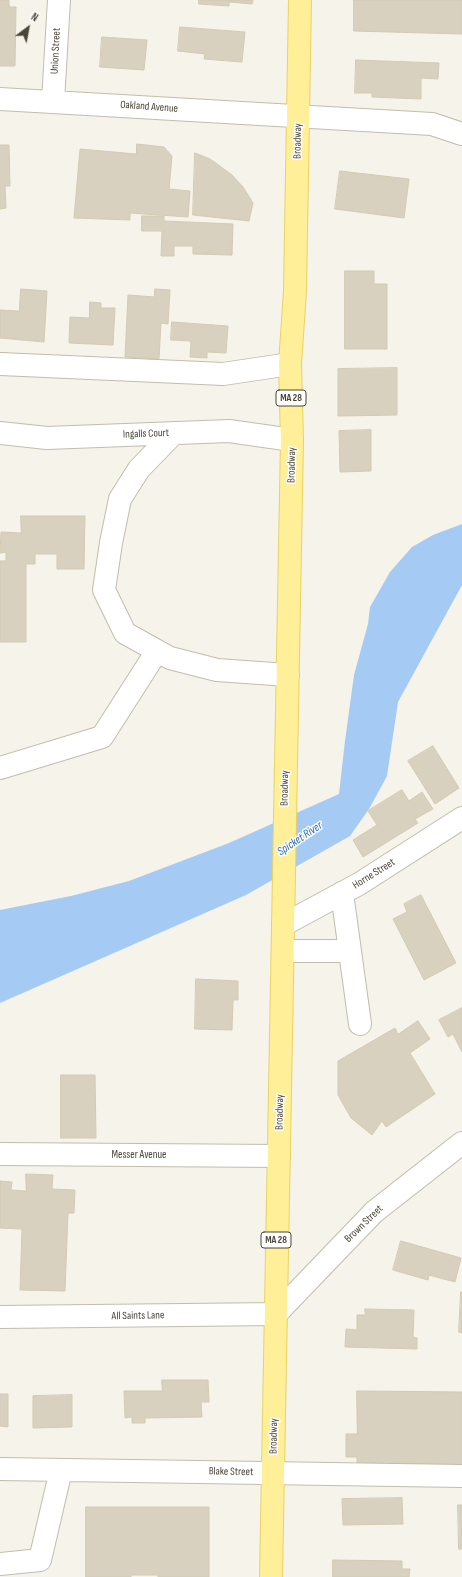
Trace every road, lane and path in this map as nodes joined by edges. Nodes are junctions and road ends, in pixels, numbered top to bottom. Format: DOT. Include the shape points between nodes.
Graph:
graph roads {
  1 [pos="59,0"];
  2 [pos="300,0"];
  3 [pos="0,99"];
  4 [pos="54,101"];
  5 [pos="298,117"];
  6 [pos="462,134"];
  7 [pos="1,364"];
  8 [pos="290,364"];
  9 [pos="0,433"];
  10 [pos="174,433"];
  11 [pos="292,440"];
  12 [pos="157,651"];
  13 [pos="288,675"];
  14 [pos="0,768"];
  15 [pos="462,818"];
  16 [pos="342,893"];
  17 [pos="283,925"];
  18 [pos="283,951"];
  19 [pos="350,951"];
  20 [pos="360,1024"];
  21 [pos="462,1143"];
  22 [pos="0,1154"];
  23 [pos="279,1156"];
  24 [pos="276,1314"];
  25 [pos="0,1317"];
  26 [pos="0,1469"];
  27 [pos="61,1470"];
  28 [pos="273,1472"];
  29 [pos="462,1476"];
  30 [pos="0,1564"];
  31 [pos="271,1577"];
  1 -- 4 [label="street, Union Street"];
  2 -- 5 [label="main road, Broadway / MA 28"];
  3 -- 4 [label="street, Oakland Avenue"];
  4 -- 5 [label="street, Oakland Avenue"];
  5 -- 6 [label="street, Oakland Avenue" via="432,124"];
  5 -- 8 [label="main road, Broadway / MA 28" via="295,291"];
  7 -- 8 [label="street" via="223,374"];
  8 -- 11 [label="main road, Broadway / MA 28"];
  9 -- 10 [label="street, Ingalls Court" via="47,438"];
  10 -- 11 [label="street, Ingalls Court" via="229,431"];
  10 -- 12 [label="street" via="139,469 120,499 104,590 125,633"];
  11 -- 13 [label="main road, Broadway / MA 28"];
  12 -- 13 [label="street" via="170,658 217,670"];
  12 -- 14 [label="street" via="102,737"];
  13 -- 17 [label="main road, Broadway / MA 28"];
  15 -- 16 [label="street, Horne Street"];
  16 -- 17 [label="street, Horne Street"];
  16 -- 19 [label="street"];
  17 -- 18 [label="main road, Broadway / MA 28"];
  18 -- 19 [label="street"];
  18 -- 23 [label="main road, Broadway / MA 28"];
  19 -- 20 [label="street"];
  21 -- 24 [label="street, Brown Street" via="374,1212"];
  22 -- 23 [label="street, Messer Avenue"];
  23 -- 24 [label="main road, Broadway / MA 28"];
  24 -- 25 [label="street, All Saints Lane"];
  24 -- 28 [label="main road, Broadway / MA 28"];
  26 -- 27 [label="street, Blake Street"];
  27 -- 28 [label="street, Blake Street"];
  27 -- 30 [label="street" via="40,1560"];
  28 -- 29 [label="street, Blake Street"];
  28 -- 31 [label="main road, Broadway / MA 28"];
}
